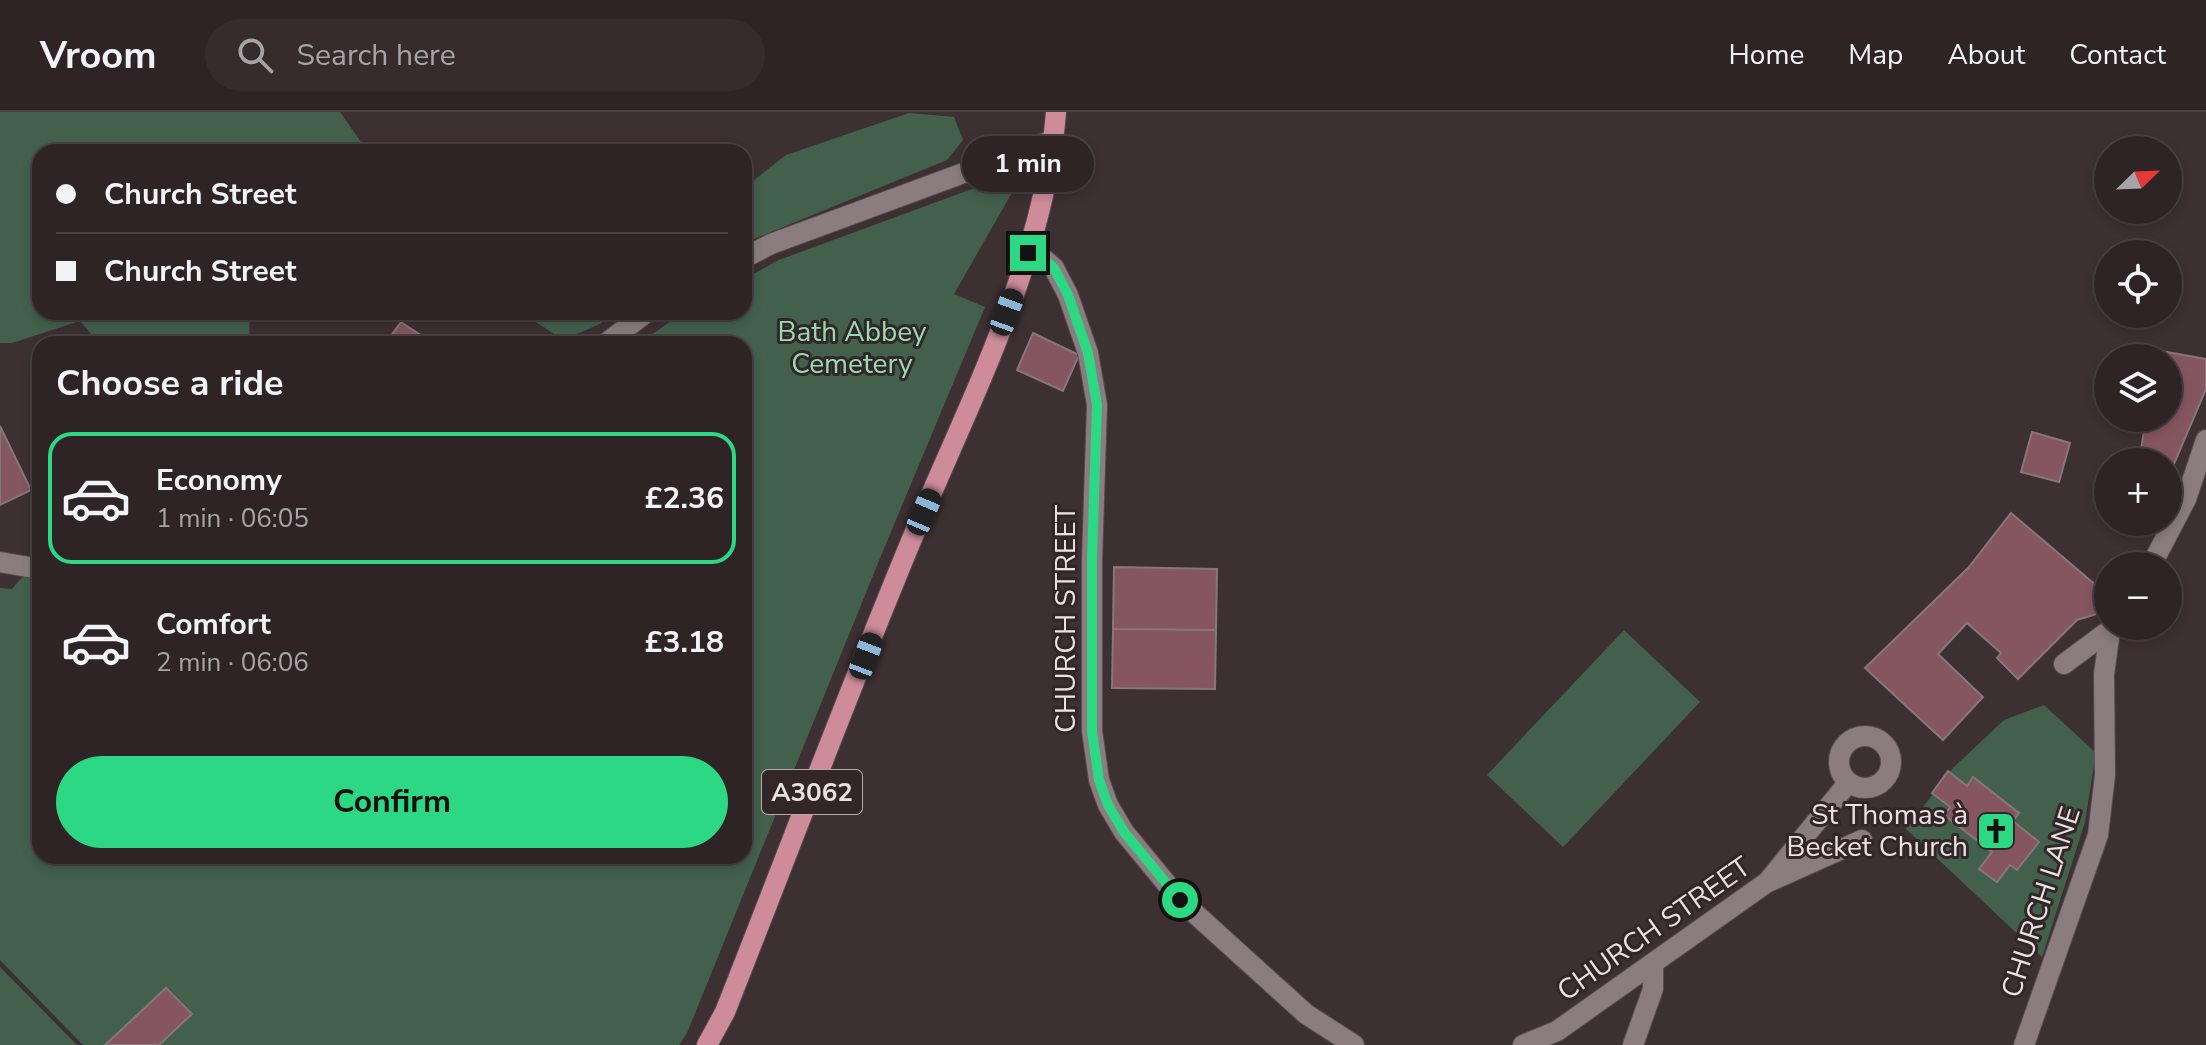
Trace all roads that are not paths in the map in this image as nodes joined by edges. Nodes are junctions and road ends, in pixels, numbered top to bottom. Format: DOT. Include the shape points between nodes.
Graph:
graph roads {
  1 [pos="1056,112"];
  2 [pos="1053,140"];
  3 [pos="1028,253"];
  4 [pos="752,254"];
  5 [pos="636,320"];
  6 [pos="616,336"];
  7 [pos="2206,440"];
  8 [pos="2158,552"];
  9 [pos="0,562"];
  10 [pos="32,568"];
  11 [pos="2095,640"];
  12 [pos="2110,640"];
  13 [pos="2064,664"];
  14 [pos="1848,783"];
  15 [pos="1862,840"];
  16 [pos="1766,883"];
  17 [pos="1653,964"];
  18 [pos="707,1045"];
  19 [pos="1354,1045"];
  20 [pos="1523,1045"];
  21 [pos="1633,1045"];
  22 [pos="2024,1045"];
  1 -- 2 [label="main road, A3062"];
  2 -- 3 [label="main road, A3062"];
  2 -- 4 [label="street"];
  3 -- 18 [label="main road, A3062" via="725,1012"];
  3 -- 19 [label="street, CHURCH STREET" via="1054,268 1068,295 1088,353 1097,405 1092,731 1108,805 1180,900 1306,1014"];
  5 -- 6 [label="street"];
  7 -- 8 [label="street" via="2186,499"];
  9 -- 10 [label="street"];
  11 -- 13 [label="street"];
  12 -- 22 [label="street, CHURCH LANE" via="2098,835"];
  14 -- 16 [label="street"];
  15 -- 16 [label="street, CHURCH STREET"];
  16 -- 17 [label="street, CHURCH STREET"];
  17 -- 20 [label="street, CHURCH STREET" via="1557,1031"];
  17 -- 21 [label="street" via="1653,989"];
}
